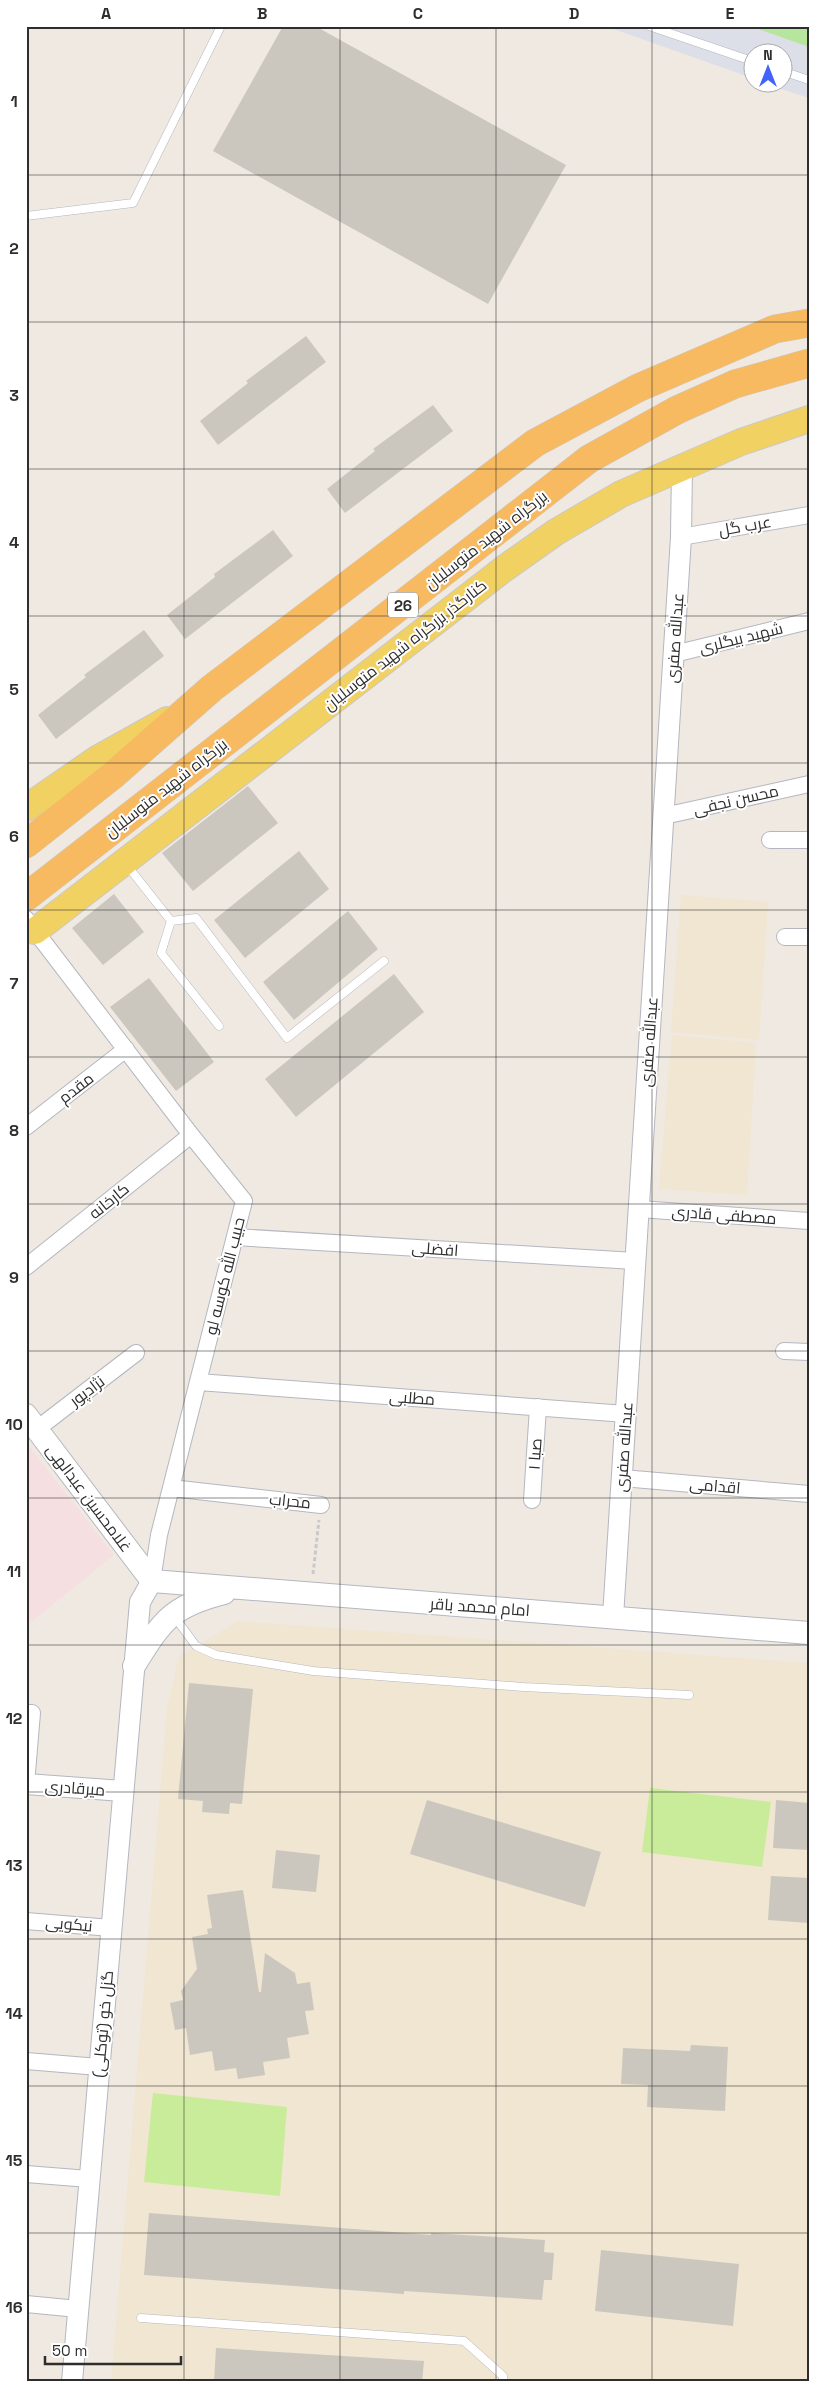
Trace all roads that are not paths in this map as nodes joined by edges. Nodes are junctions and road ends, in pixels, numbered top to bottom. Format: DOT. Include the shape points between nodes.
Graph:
graph roads {
  1 [pos="221,26"];
  2 [pos="649,26"];
  3 [pos="742,58"];
  4 [pos="792,75"];
  5 [pos="809,80"];
  6 [pos="26,216"];
  7 [pos="809,323"];
  8 [pos="809,362"];
  9 [pos="809,419"];
  10 [pos="682,467"];
  11 [pos="809,515"];
  12 [pos="681,537"];
  13 [pos="809,622"];
  14 [pos="674,654"];
  15 [pos="185,710"];
  16 [pos="809,784"];
  17 [pos="26,808"];
  18 [pos="664,816"];
  19 [pos="770,840"];
  20 [pos="809,840"];
  21 [pos="26,844"];
  22 [pos="125,862"];
  23 [pos="26,897"];
  24 [pos="171,920"];
  25 [pos="31,925"];
  26 [pos="785,937"];
  27 [pos="809,937"];
  28 [pos="384,961"];
  29 [pos="219,1026"];
  30 [pos="126,1049"];
  31 [pos="26,1127"];
  32 [pos="191,1135"];
  33 [pos="639,1209"];
  34 [pos="809,1221"];
  35 [pos="235,1237"];
  36 [pos="635,1261"];
  37 [pos="26,1267"];
  38 [pos="784,1351"];
  39 [pos="809,1352"];
  40 [pos="136,1353"];
  41 [pos="198,1382"];
  42 [pos="538,1407"];
  43 [pos="626,1414"];
  44 [pos="32,1422"];
  45 [pos="622,1478"];
  46 [pos="170,1488"];
  47 [pos="809,1494"];
  48 [pos="532,1500"];
  49 [pos="320,1505"];
  50 [pos="152,1581"];
  51 [pos="242,1588"];
  52 [pos="173,1614"];
  53 [pos="613,1617"];
  54 [pos="809,1633"];
  55 [pos="134,1666"];
  56 [pos="689,1695"];
  57 [pos="26,1713"];
  58 [pos="26,1784"];
  59 [pos="123,1791"];
  60 [pos="26,1921"];
  61 [pos="111,1928"];
  62 [pos="26,2060"];
  63 [pos="99,2067"];
  64 [pos="26,2174"];
  65 [pos="89,2180"];
  66 [pos="26,2304"];
  67 [pos="78,2309"];
  68 [pos="141,2318"];
  69 [pos="72,2382"];
  70 [pos="503,2382"];
  1 -- 6 [label="lane" via="133,203"];
  2 -- 3 [label="lane"];
  4 -- 5 [label="lane"];
  7 -- 15 [label="highway" via="775,329 647,384 535,443"];
  8 -- 23 [label="highway, بزرگراه شهید متوسلیان / 26" via="735,384 677,410 589,459"];
  9 -- 10 [label="main road, کنارگذر بزرگراه شهید متوسلیان" via="741,442"];
  10 -- 12 [label="street, عبدالله صفری"];
  10 -- 22 [label="main road, کنارگذر بزرگراه شهید متوسلیان" via="621,494 556,532 505,568"];
  11 -- 12 [label="street, عرب گل"];
  12 -- 14 [label="street, عبدالله صفری"];
  13 -- 14 [label="street, شهید بیگلری"];
  14 -- 18 [label="street, عبدالله صفری"];
  15 -- 17 [label="main road" via="96,758"];
  15 -- 21 [label="highway" via="112,776"];
  16 -- 18 [label="street, محسن نجفی"];
  18 -- 33 [label="street, عبدالله صفری"];
  19 -- 20 [label="street"];
  22 -- 24 [label="lane"];
  22 -- 25 [label="main road, کنارگذر بزرگراه شهید متوسلیان"];
  24 -- 28 [label="lane" via="196,918 287,1038"];
  24 -- 29 [label="lane" via="161,953"];
  25 -- 30 [label="street, حبیب الله کوسه لو"];
  26 -- 27 [label="street"];
  30 -- 31 [label="street, مقدم"];
  30 -- 32 [label="street, حبیب الله کوسه لو"];
  32 -- 35 [label="street, حبیب الله کوسه لو" via="244,1202"];
  32 -- 37 [label="street, کارخانه"];
  33 -- 34 [label="street, مصطفی قادری"];
  33 -- 36 [label="street, عبدالله صفری"];
  35 -- 36 [label="street, افضلی"];
  35 -- 41 [label="street, حبیب الله کوسه لو"];
  36 -- 43 [label="street, عبدالله صفری"];
  38 -- 39 [label="street"];
  40 -- 44 [label="street, نژادپور"];
  41 -- 42 [label="street, مطلبی"];
  41 -- 46 [label="street, حبیب الله کوسه لو"];
  42 -- 43 [label="street, مطلبی"];
  42 -- 48 [label="street, صبا ۱"];
  43 -- 45 [label="street, عبدالله صفری"];
  44 -- 50 [label="main road, غلامحسین عبدالهی"];
  45 -- 47 [label="street, اقدامی"];
  45 -- 53 [label="street, عبدالله صفری"];
  46 -- 49 [label="street, محراب"];
  46 -- 50 [label="street, حبیب الله کوسه لو"];
  50 -- 51 [label="main road, امام محمد باقر"];
  50 -- 55 [label="street, گزل خو (توکلی)" via="140,1602"];
  51 -- 52 [label="main road" via="196,1600"];
  51 -- 53 [label="main road, امام محمد باقر"];
  52 -- 55 [label="main road" via="157,1630"];
  52 -- 56 [label="lane" via="196,1646 216,1655 313,1671"];
  53 -- 54 [label="main road, امام محمد باقر"];
  55 -- 59 [label="street, گزل خو (توکلی)"];
  57 -- 58 [label="street" via="32,1713"];
  58 -- 59 [label="street, میرقادری"];
  59 -- 61 [label="street, گزل خو (توکلی)"];
  60 -- 61 [label="street, نیکویی"];
  61 -- 63 [label="street, گزل خو (توکلی)"];
  62 -- 63 [label="street"];
  63 -- 65 [label="street, گزل خو (توکلی)"];
  64 -- 65 [label="street"];
  65 -- 67 [label="street, گزل خو (توکلی)"];
  66 -- 67 [label="street"];
  67 -- 69 [label="street, گزل خو (توکلی)"];
  68 -- 70 [label="lane" via="464,2342 504,2376"];
}
